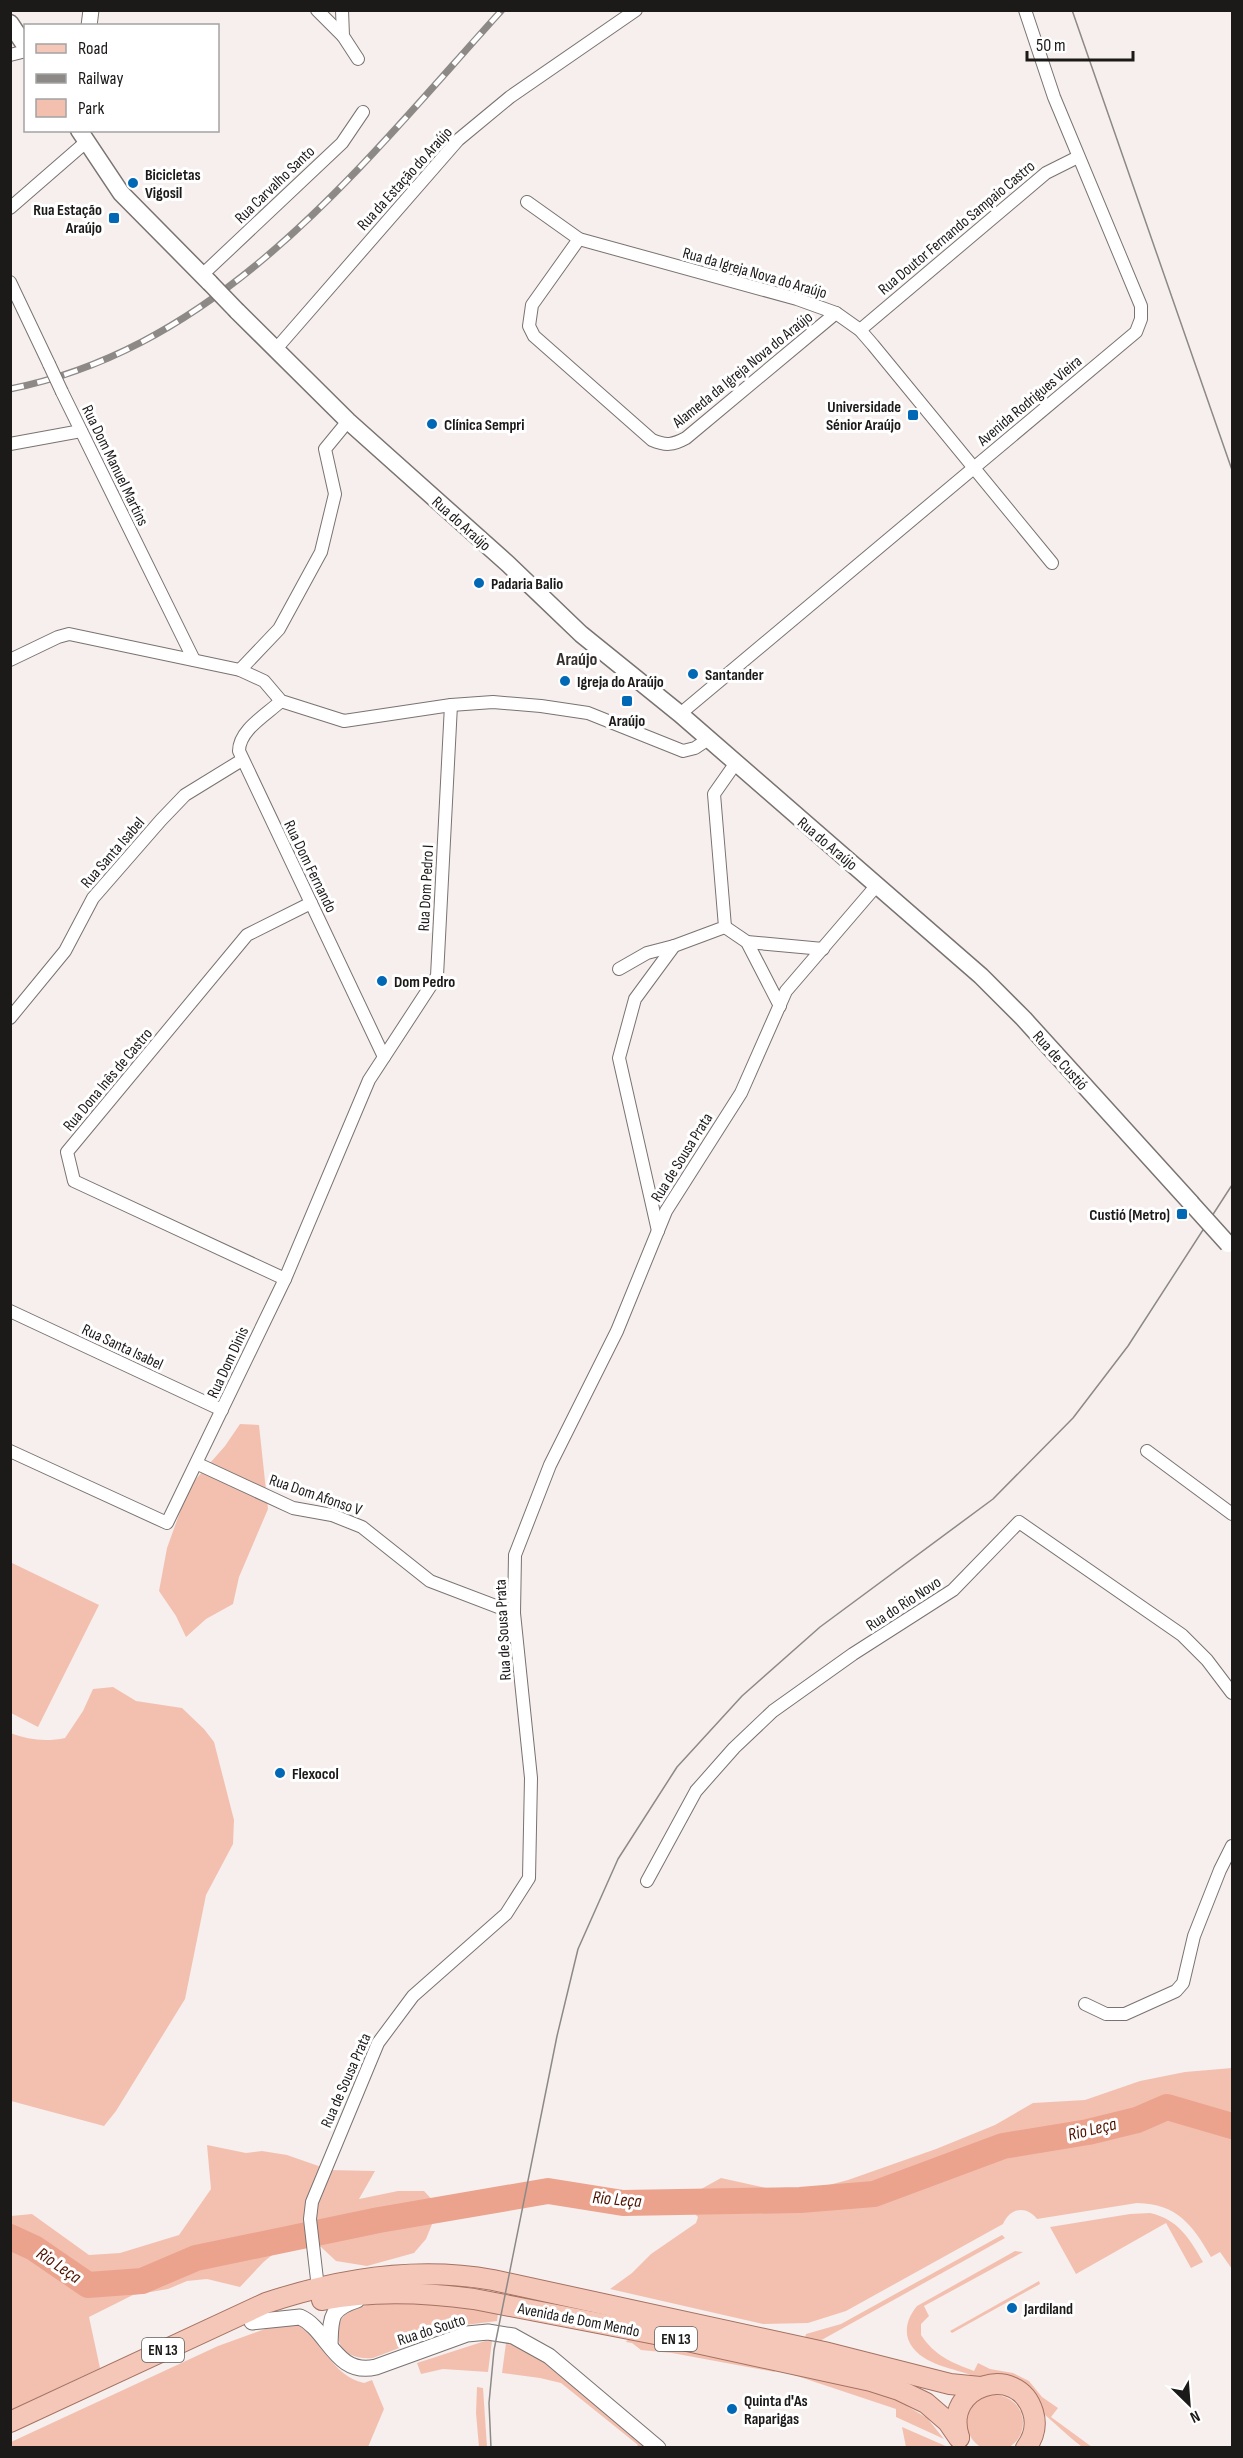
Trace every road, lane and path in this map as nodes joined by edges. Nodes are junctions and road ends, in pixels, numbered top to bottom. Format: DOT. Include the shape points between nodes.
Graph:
graph roads {
  1 [pos="317,10"];
  2 [pos="342,10"];
  3 [pos="636,10"];
  4 [pos="1025,10"];
  5 [pos="10,22"];
  6 [pos="344,36"];
  7 [pos="24,43"];
  8 [pos="358,59"];
  9 [pos="363,112"];
  10 [pos="82,136"];
  11 [pos="1078,157"];
  12 [pos="527,202"];
  13 [pos="10,208"];
  14 [pos="579,239"];
  15 [pos="206,279"];
  16 [pos="10,282"];
  17 [pos="836,313"];
  18 [pos="860,330"];
  19 [pos="276,349"];
  20 [pos="348,421"];
  21 [pos="81,431"];
  22 [pos="10,444"];
  23 [pos="974,469"];
  24 [pos="1052,563"];
  25 [pos="10,660"];
  26 [pos="194,660"];
  27 [pos="240,670"];
  28 [pos="281,701"];
  29 [pos="451,705"];
  30 [pos="680,714"];
  31 [pos="707,740"];
  32 [pos="242,760"];
  33 [pos="735,764"];
  34 [pos="877,885"];
  35 [pos="311,903"];
  36 [pos="725,927"];
  37 [pos="747,942"];
  38 [pos="674,946"];
  39 [pos="823,949"];
  40 [pos="619,969"];
  41 [pos="780,1006"];
  42 [pos="10,1018"];
  43 [pos="384,1057"];
  44 [pos="658,1231"];
  45 [pos="1230,1246"];
  46 [pos="285,1279"];
  47 [pos="10,1311"];
  48 [pos="222,1410"];
  49 [pos="10,1451"];
  50 [pos="1147,1451"];
  51 [pos="198,1464"];
  52 [pos="1233,1514"];
  53 [pos="514,1613"];
  54 [pos="1233,1693"];
  55 [pos="1233,1846"];
  56 [pos="646,1881"];
  57 [pos="1085,2004"];
  58 [pos="318,2288"];
  59 [pos="372,2296"];
  60 [pos="252,2322"];
  61 [pos="330,2345"];
  62 [pos="981,2387"];
  63 [pos="10,2422"];
  64 [pos="10,2435"];
  65 [pos="961,2443"];
  66 [pos="1029,2447"];
  67 [pos="658,2448"];
  1 -- 6 [label="street"];
  2 -- 6 [label="street"];
  3 -- 19 [label="street, Rua da Estação do Araújo" via="510,97 458,140"];
  4 -- 11 [label="street, Avenida Rodrigues Vieira"];
  5 -- 7 [label="main road"];
  6 -- 8 [label="street"];
  9 -- 15 [label="street, Rua Carvalho Santo" via="342,142"];
  10 -- 13 [label="street"];
  10 -- 15 [label="main road, Rua do Araújo" via="121,193"];
  11 -- 18 [label="street, Rua Doutor Fernando Sampaio Castro" via="1046,173"];
  11 -- 23 [label="street, Avenida Rodrigues Vieira" via="1141,306 1141,319 1136,332"];
  12 -- 14 [label="street, Rua da Igreja Nova do Araújo"];
  14 -- 17 [label="street, Rua da Igreja Nova do Araújo"];
  14 -- 17 [label="street, Alameda da Igreja Nova do Araújo" via="532,305 529,326 534,336 662,445 674,445 686,438"];
  15 -- 19 [label="main road, Rua do Araújo, bridge"];
  16 -- 21 [label="street, Rua Dom Manuel Martins, bridge"];
  17 -- 18 [label="street, Rua da Igreja Nova do Araújo"];
  18 -- 23 [label="street, Rua da Igreja Nova do Araújo"];
  19 -- 20 [label="main road, Rua do Araújo"];
  20 -- 27 [label="street" via="325,449 335,494 321,552 279,629"];
  20 -- 30 [label="main road, Rua do Araújo" via="581,634"];
  21 -- 22 [label="street"];
  21 -- 26 [label="street, Rua Dom Manuel Martins"];
  23 -- 24 [label="street, Rua da Igreja Nova do Araújo"];
  23 -- 30 [label="street, Avenida Rodrigues Vieira"];
  25 -- 26 [label="street" via="69,634"];
  26 -- 27 [label="street"];
  27 -- 28 [label="street" via="264,681"];
  28 -- 29 [label="street" via="344,721"];
  28 -- 32 [label="street" via="239,741"];
  29 -- 31 [label="street" via="494,702 588,713 683,751"];
  29 -- 43 [label="street, Rua Dom Pedro I" via="437,976"];
  30 -- 31 [label="main road, Rua do Araújo"];
  31 -- 33 [label="main road, Rua do Araújo"];
  32 -- 35 [label="street, Rua Dom Fernando"];
  32 -- 42 [label="street, Rua Santa Isabel" via="185,795 161,820 93,898 65,951"];
  33 -- 34 [label="main road, Rua do Araújo"];
  33 -- 36 [label="street" via="714,794"];
  34 -- 39 [label="street, Rua de Sousa Prata"];
  34 -- 45 [label="main road, Rua de Custió, bridge" via="981,975"];
  35 -- 43 [label="street, Rua Dom Fernando"];
  35 -- 46 [label="street, Rua Dona Inês de Castro" via="247,935 67,1152 74,1181"];
  36 -- 37 [label="street"];
  36 -- 38 [label="street"];
  37 -- 39 [label="street"];
  37 -- 41 [label="street"];
  38 -- 40 [label="street" via="647,953"];
  38 -- 44 [label="street" via="635,999 619,1058"];
  39 -- 41 [label="street, Rua de Sousa Prata" via="786,991"];
  41 -- 44 [label="street, Rua de Sousa Prata" via="741,1093 666,1211"];
  43 -- 46 [label="street, Rua Dom Dinis" via="369,1080"];
  44 -- 53 [label="street, Rua de Sousa Prata" via="617,1331 550,1464 515,1555"];
  46 -- 48 [label="street, Rua Dom Dinis"];
  47 -- 48 [label="street, Rua Santa Isabel"];
  48 -- 51 [label="street, Rua Dom Dinis"];
  49 -- 51 [label="street, Rua Dom Dinis" via="167,1523"];
  50 -- 52 [label="street"];
  51 -- 53 [label="street, Rua Dom Afonso V" via="294,1508 332,1515 362,1527 430,1581"];
  53 -- 58 [label="street, Rua de Sousa Prata" via="531,1778 529,1878 506,1914 413,1996 378,2043 317,2189 310,2219"];
  54 -- 56 [label="street, Rua do Rio Novo" via="1182,1635 1019,1522 953,1590 773,1711 734,1748 696,1791"];
  55 -- 57 [label="street" via="1194,1936 1183,1983 1176,1991 1125,2014 1106,2014"];
  58 -- 62 [label="main road, Avenida de Dom Mendo / EN 13" via="403,2275 480,2278 824,2352 950,2384"];
  58 -- 63 [label="main road, EN 13" via="239,2314"];
  59 -- 60 [label="main road, Avenida de Dom Mendo / EN 13" via="316,2301"];
  59 -- 61 [label="street" via="339,2306 333,2316"];
  59 -- 65 [label="main road, Avenida de Dom Mendo / EN 13" via="418,2294 474,2299 871,2381 926,2403 948,2422"];
  60 -- 61 [label="street, Rua do Souto" via="300,2317"];
  60 -- 64 [label="main road, EN 13"];
  61 -- 67 [label="street, Rua do Souto" via="346,2362 372,2368 467,2334 513,2336 549,2356"];
  62 -- 65 [label="main road, EN 13" via="968,2395 959,2408 956,2423"];
  62 -- 66 [label="main road, EN 13" via="1005,2385 1026,2398 1035,2421"];
}
